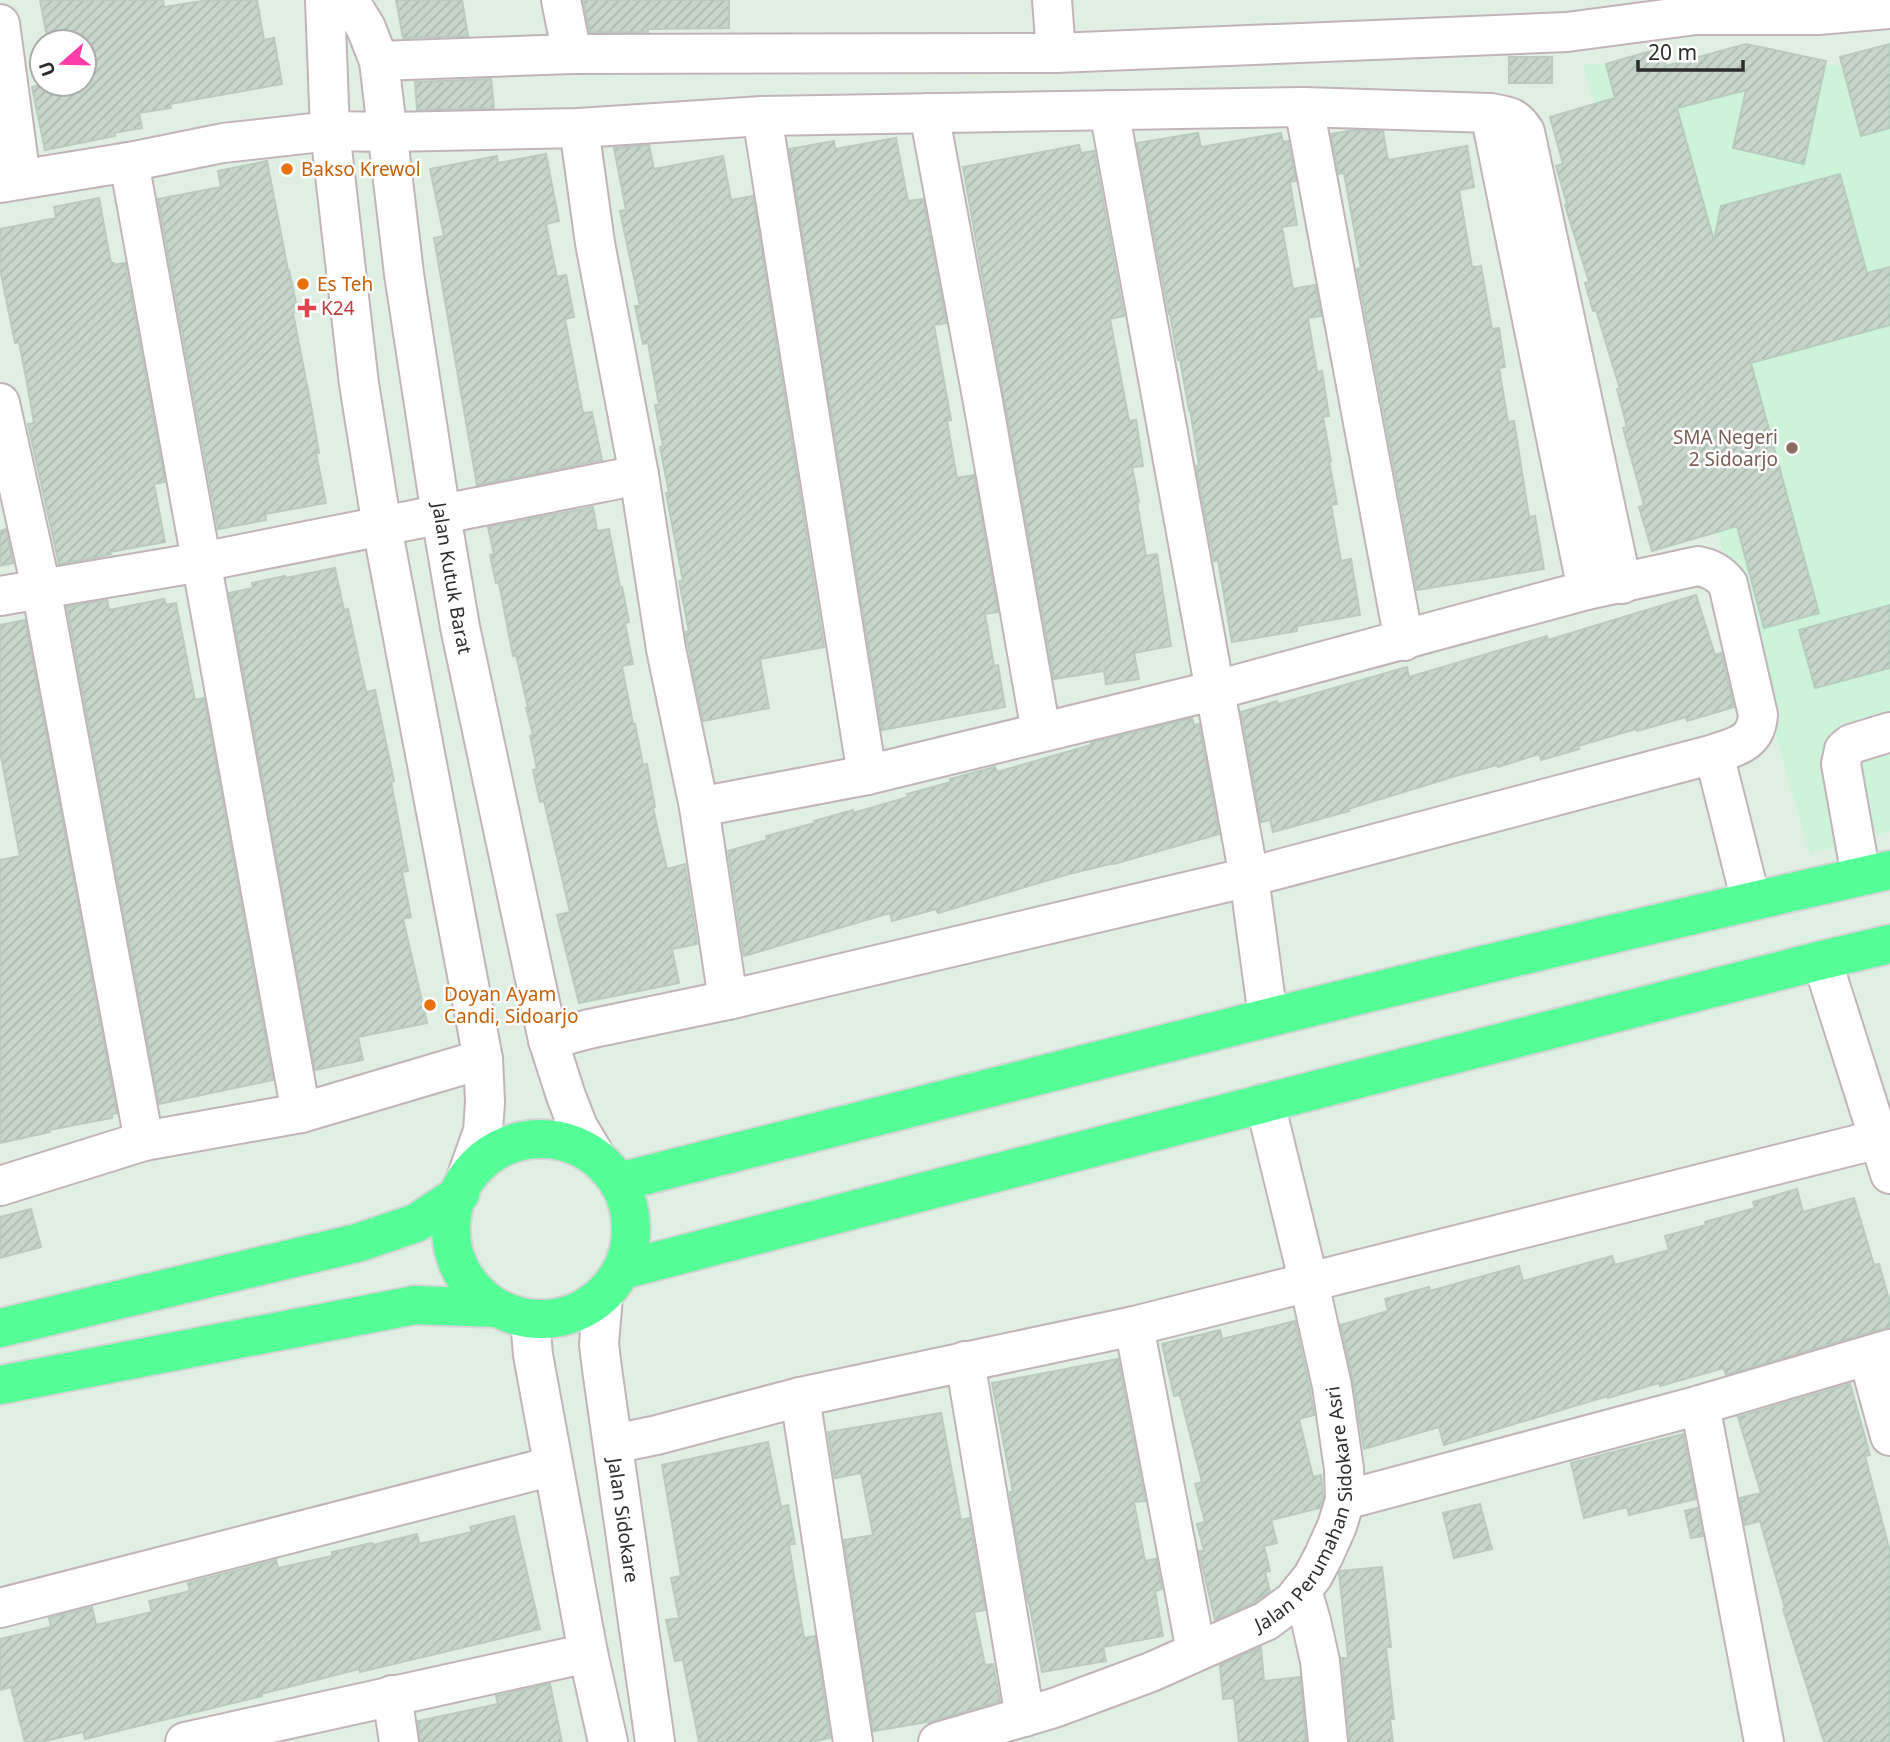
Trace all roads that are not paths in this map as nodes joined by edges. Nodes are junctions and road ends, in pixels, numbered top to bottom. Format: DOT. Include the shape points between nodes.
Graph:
graph roads {
  1 [pos="325,0"];
  2 [pos="340,0"];
  3 [pos="378,0"];
  4 [pos="561,0"];
  5 [pos="1052,0"];
  6 [pos="1817,7"];
  7 [pos="1682,8"];
  8 [pos="1890,9"];
  9 [pos="1564,16"];
  10 [pos="0,24"];
  11 [pos="1056,53"];
  12 [pos="572,54"];
  13 [pos="383,62"];
  14 [pos="1304,107"];
  15 [pos="1109,110"];
  16 [pos="929,113"];
  17 [pos="762,116"];
  18 [pos="579,128"];
  19 [pos="330,131"];
  20 [pos="388,132"];
  21 [pos="129,162"];
  22 [pos="11,181"];
  23 [pos="0,403"];
  24 [pos="639,475"];
  25 [pos="441,515"];
  26 [pos="382,527"];
  27 [pos="201,562"];
  28 [pos="1604,587"];
  29 [pos="41,588"];
  30 [pos="0,596"];
  31 [pos="1404,641"];
  32 [pos="1216,690"];
  33 [pos="1041,732"];
  34 [pos="1890,732"];
  35 [pos="1714,754"];
  36 [pos="867,775"];
  37 [pos="699,807"];
  38 [pos="1876,873"];
  39 [pos="1249,877"];
  40 [pos="1751,901"];
  41 [pos="1890,944"];
  42 [pos="1822,960"];
  43 [pos="728,1000"];
  44 [pos="1268,1017"];
  45 [pos="548,1040"];
  46 [pos="483,1059"];
  47 [pos="1265,1102"];
  48 [pos="301,1113"];
  49 [pos="144,1141"];
  50 [pos="1885,1157"];
  51 [pos="607,1170"];
  52 [pos="463,1185"];
  53 [pos="0,1186"];
  54 [pos="612,1283"];
  55 [pos="1309,1283"];
  56 [pos="513,1313"];
  57 [pos="1134,1326"];
  58 [pos="0,1328"];
  59 [pos="1879,1352"];
  60 [pos="965,1361"];
  61 [pos="0,1385"];
  62 [pos="800,1397"];
  63 [pos="1700,1405"];
  64 [pos="1890,1436"];
  65 [pos="613,1444"];
  66 [pos="554,1466"];
  67 [pos="1345,1500"];
  68 [pos="1302,1590"];
  69 [pos="0,1608"];
  70 [pos="1196,1651"];
  71 [pos="588,1653"];
  72 [pos="392,1695"];
  73 [pos="1025,1717"];
  74 [pos="185,1742"];
  75 [pos="399,1742"];
  76 [pos="608,1742"];
  77 [pos="655,1742"];
  78 [pos="853,1742"];
  79 [pos="938,1742"];
  80 [pos="1328,1742"];
  81 [pos="1764,1742"];
  1 -- 19 [label="street"];
  2 -- 13 [label="street, Jalan Kutuk Barat" via="355,10"];
  3 -- 13 [label="street"];
  4 -- 12 [label="street"];
  5 -- 11 [label="street"];
  6 -- 7 [label="street"];
  6 -- 8 [label="street"];
  7 -- 9 [label="street"];
  9 -- 11 [label="street"];
  10 -- 22 [label="street"];
  11 -- 12 [label="street"];
  12 -- 13 [label="street"];
  13 -- 20 [label="street, Jalan Kutuk Barat"];
  14 -- 15 [label="street"];
  14 -- 28 [label="street" via="1490,113 1547,309"];
  14 -- 31 [label="street"];
  15 -- 16 [label="street"];
  15 -- 32 [label="street"];
  16 -- 17 [label="street"];
  16 -- 33 [label="street"];
  17 -- 18 [label="street"];
  17 -- 36 [label="street"];
  18 -- 20 [label="street"];
  18 -- 24 [label="street" via="595,243"];
  19 -- 20 [label="street"];
  19 -- 21 [label="street" via="223,143"];
  19 -- 26 [label="street" via="351,324"];
  20 -- 25 [label="street, Jalan Kutuk Barat" via="404,274"];
  21 -- 22 [label="street"];
  21 -- 27 [label="street"];
  23 -- 29 [label="street"];
  24 -- 25 [label="street"];
  24 -- 37 [label="street" via="666,649"];
  25 -- 26 [label="street"];
  25 -- 45 [label="street, Jalan Kutuk Barat" via="460,627"];
  26 -- 27 [label="street"];
  26 -- 46 [label="street"];
  27 -- 29 [label="street"];
  27 -- 48 [label="street"];
  28 -- 31 [label="street"];
  28 -- 35 [label="street" via="1698,566 1711,568 1728,584 1758,715 1754,733"];
  29 -- 30 [label="street"];
  29 -- 49 [label="street"];
  31 -- 32 [label="street"];
  32 -- 33 [label="street"];
  32 -- 39 [label="street"];
  33 -- 36 [label="street"];
  34 -- 38 [label="street" via="1851,744 1844,750 1841,764"];
  35 -- 39 [label="street"];
  35 -- 40 [label="street"];
  36 -- 37 [label="street"];
  37 -- 43 [label="street"];
  38 -- 40 [label="main road"];
  39 -- 43 [label="street"];
  39 -- 44 [label="street"];
  40 -- 44 [label="main road"];
  41 -- 42 [label="main road"];
  42 -- 47 [label="main road"];
  42 -- 50 [label="street"];
  43 -- 45 [label="street"];
  44 -- 51 [label="main road"];
  45 -- 51 [label="street, Jalan Kutuk Barat" via="578,1127"];
  46 -- 48 [label="street"];
  46 -- 52 [label="street" via="483,1131"];
  47 -- 54 [label="main road"];
  47 -- 55 [label="street, Jalan Perumahan Sidokare Asri"];
  48 -- 49 [label="street"];
  49 -- 53 [label="street"];
  50 -- 55 [label="street"];
  51 -- 52 [label="main road" via="572,1144 546,1139 519,1141 494,1151"];
  51 -- 54 [label="main road" via="629,1209 631,1238"];
  52 -- 56 [label="main road" via="451,1232 457,1262 473,1288"];
  52 -- 58 [label="main road" via="416,1223 357,1243"];
  54 -- 56 [label="main road" via="581,1311 556,1319"];
  54 -- 65 [label="street, Jalan Sidokare" via="599,1344"];
  55 -- 57 [label="street"];
  55 -- 67 [label="street, Jalan Perumahan Sidokare Asri" via="1332,1386 1345,1469"];
  56 -- 61 [label="main road" via="415,1305"];
  56 -- 66 [label="street" via="533,1355"];
  57 -- 60 [label="street"];
  57 -- 70 [label="street"];
  59 -- 63 [label="street"];
  59 -- 64 [label="street"];
  60 -- 62 [label="street"];
  60 -- 73 [label="street"];
  62 -- 65 [label="street"];
  62 -- 78 [label="street"];
  63 -- 67 [label="street"];
  63 -- 81 [label="street"];
  65 -- 77 [label="street, Jalan Sidokare"];
  66 -- 69 [label="street"];
  66 -- 71 [label="street"];
  67 -- 68 [label="street, Jalan Perumahan Sidokare Asri" via="1324,1555"];
  68 -- 70 [label="street, Jalan Perumahan Sidokare Asri" via="1266,1622"];
  68 -- 80 [label="street" via="1320,1661"];
  70 -- 73 [label="street, Jalan Perumahan Sidokare Asri"];
  71 -- 72 [label="street"];
  71 -- 76 [label="street"];
  72 -- 74 [label="street"];
  72 -- 75 [label="street"];
  73 -- 79 [label="street, Jalan Perumahan Sidokare Asri"];
}
